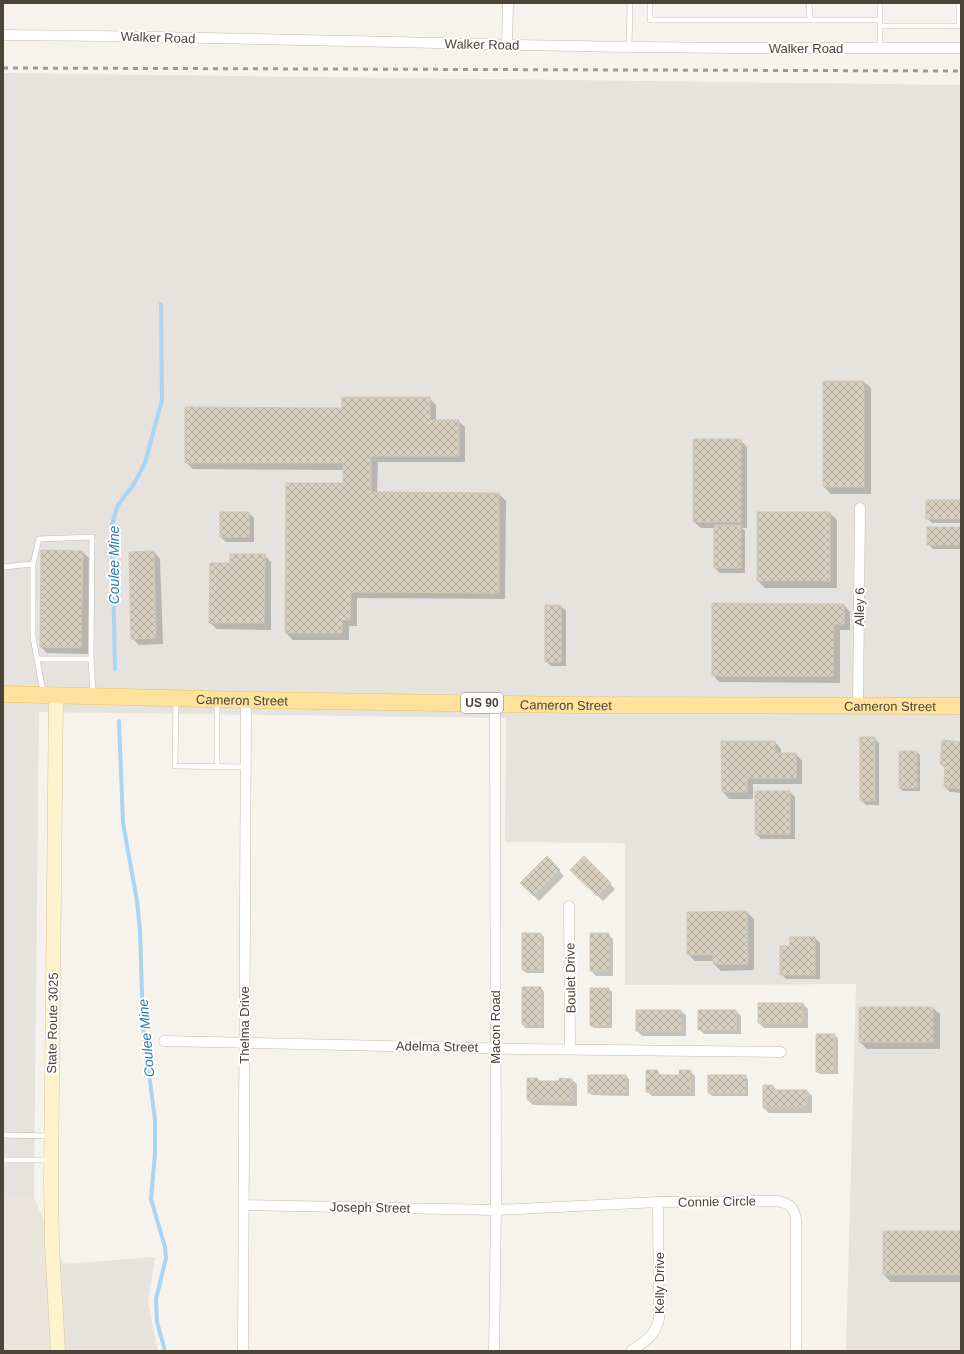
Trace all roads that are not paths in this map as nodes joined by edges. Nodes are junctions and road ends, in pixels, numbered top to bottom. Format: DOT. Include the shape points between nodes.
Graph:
graph roads {
  1 [pos="508,3"];
  2 [pos="630,3"];
  3 [pos="650,3"];
  4 [pos="810,3"];
  5 [pos="880,3"];
  6 [pos="959,3"];
  7 [pos="810,20"];
  8 [pos="880,23"];
  9 [pos="3,35"];
  10 [pos="507,45"];
  11 [pos="629,47"];
  12 [pos="880,48"];
  13 [pos="961,48"];
  14 [pos="860,508"];
  15 [pos="33,564"];
  16 [pos="3,567"];
  17 [pos="37,659"];
  18 [pos="91,659"];
  19 [pos="3,694"];
  20 [pos="50,695"];
  21 [pos="93,696"];
  22 [pos="176,698"];
  23 [pos="217,699"];
  24 [pos="246,700"];
  25 [pos="495,704"];
  26 [pos="858,706"];
  27 [pos="961,706"];
  28 [pos="217,766"];
  29 [pos="246,767"];
  30 [pos="569,906"];
  31 [pos="164,1041"];
  32 [pos="244,1042"];
  33 [pos="495,1048"];
  34 [pos="570,1049"];
  35 [pos="781,1052"];
  36 [pos="3,1136"];
  37 [pos="50,1136"];
  38 [pos="3,1160"];
  39 [pos="51,1160"];
  40 [pos="658,1202"];
  41 [pos="244,1205"];
  42 [pos="496,1210"];
  43 [pos="58,1351"];
  44 [pos="243,1351"];
  45 [pos="494,1351"];
  46 [pos="631,1351"];
  47 [pos="796,1351"];
  1 -- 10 [label="street"];
  2 -- 11 [label="lane"];
  3 -- 7 [label="lane" via="650,20"];
  4 -- 7 [label="lane"];
  5 -- 8 [label="lane"];
  6 -- 8 [label="lane" via="959,26"];
  7 -- 8 [label="lane"];
  8 -- 12 [label="lane"];
  9 -- 10 [label="street, Walker Road" via="167,36"];
  10 -- 11 [label="street, Walker Road"];
  11 -- 12 [label="street, Walker Road"];
  12 -- 13 [label="street, Walker Road"];
  14 -- 26 [label="street, Alley 6"];
  15 -- 16 [label="lane"];
  15 -- 17 [label="lane" via="33,637"];
  15 -- 18 [label="lane" via="39,539 92,537"];
  17 -- 18 [label="lane"];
  17 -- 20 [label="lane"];
  18 -- 21 [label="lane"];
  19 -- 20 [label="main road, Cameron Street / US 90"];
  20 -- 21 [label="main road, Cameron Street / US 90"];
  20 -- 37 [label="main road, State Route 3025"];
  21 -- 22 [label="main road, Cameron Street / US 90"];
  22 -- 23 [label="main road, Cameron Street / US 90"];
  22 -- 28 [label="lane" via="175,766"];
  23 -- 24 [label="main road, Cameron Street / US 90"];
  23 -- 28 [label="lane"];
  24 -- 25 [label="main road, Cameron Street / US 90"];
  24 -- 29 [label="street, Thelma Drive"];
  25 -- 26 [label="main road, Cameron Street / US 90"];
  25 -- 33 [label="street, Macon Road"];
  26 -- 27 [label="main road, Cameron Street / US 90"];
  28 -- 29 [label="lane"];
  29 -- 32 [label="street, Thelma Drive"];
  30 -- 34 [label="street, Boulet Drive"];
  31 -- 32 [label="street, Adelma Street"];
  32 -- 33 [label="street, Adelma Street"];
  32 -- 41 [label="street, Thelma Drive"];
  33 -- 34 [label="street, Adelma Street"];
  33 -- 42 [label="street, Macon Road"];
  34 -- 35 [label="street, Adelma Street"];
  36 -- 37 [label="lane"];
  37 -- 39 [label="main road, State Route 3025"];
  38 -- 39 [label="lane"];
  39 -- 43 [label="main road, State Route 3025" via="52,1245"];
  40 -- 42 [label="street, Connie Circle"];
  40 -- 46 [label="street, Kelly Drive" via="659,1319 652,1336"];
  40 -- 47 [label="street, Connie Circle" via="776,1201 791,1204 796,1220"];
  41 -- 42 [label="street, Joseph Street"];
  41 -- 44 [label="street, Thelma Drive"];
  42 -- 45 [label="street, Macon Road"];
}
